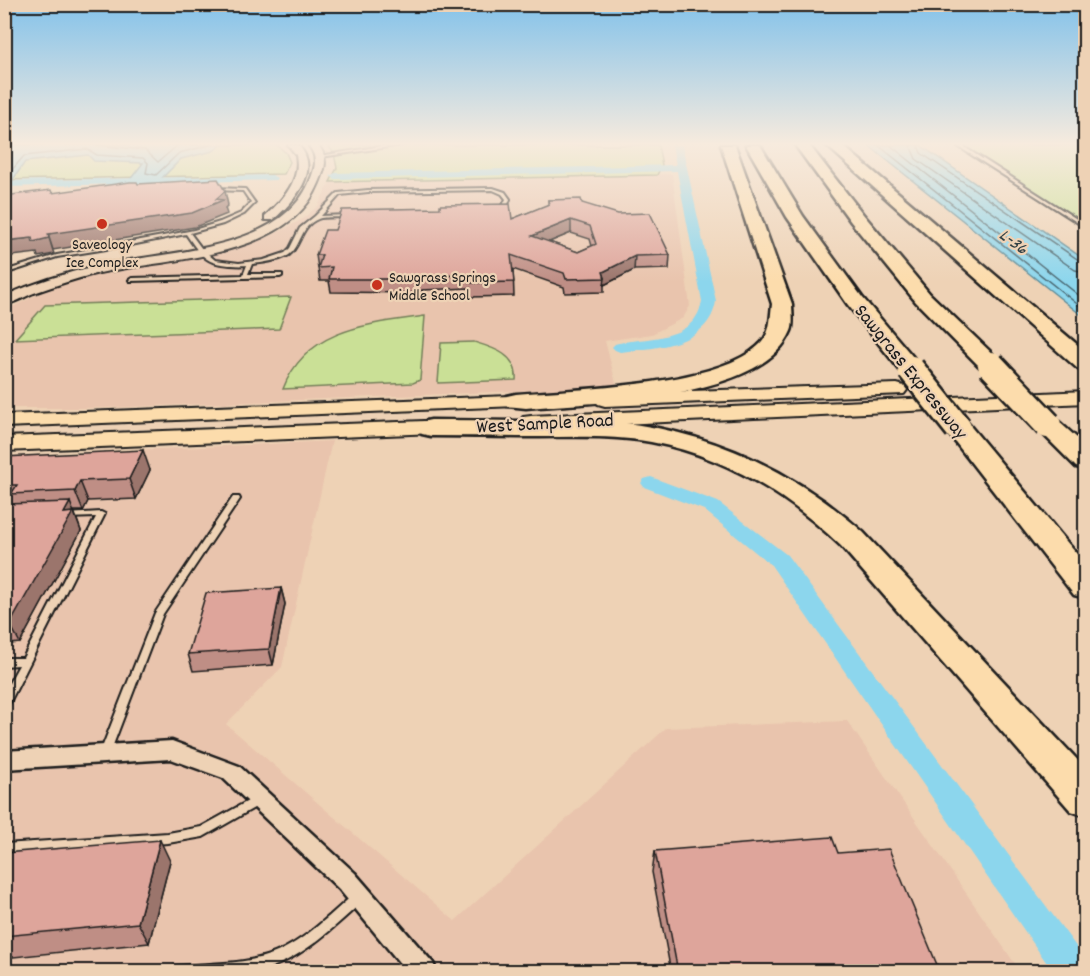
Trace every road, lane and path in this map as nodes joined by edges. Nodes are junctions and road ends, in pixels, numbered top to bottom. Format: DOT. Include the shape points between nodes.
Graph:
graph roads {
  1 [pos="244,191"];
  2 [pos="293,191"];
  3 [pos="312,191"];
  4 [pos="364,191"];
  5 [pos="497,191"];
  6 [pos="743,191"];
  7 [pos="780,191"];
  8 [pos="836,191"];
  9 [pos="886,191"];
  10 [pos="1029,191"];
  11 [pos="497,210"];
  12 [pos="357,216"];
  13 [pos="317,217"];
  14 [pos="270,218"];
  15 [pos="288,219"];
  16 [pos="1086,227"];
  17 [pos="194,242"];
  18 [pos="250,264"];
  19 [pos="4,273"];
  20 [pos="280,275"];
  21 [pos="245,276"];
  22 [pos="132,280"];
  23 [pos="4,290"];
  24 [pos="4,301"];
  25 [pos="1086,364"];
  26 [pos="1086,387"];
  27 [pos="1086,397"];
  28 [pos="516,401"];
  29 [pos="4,421"];
  30 [pos="431,428"];
  31 [pos="4,444"];
  32 [pos="1086,461"];
  33 [pos="236,499"];
  34 [pos="58,516"];
  35 [pos="1086,587"];
  36 [pos="25,661"];
  37 [pos="4,662"];
  38 [pos="4,703"];
  39 [pos="104,754"];
  40 [pos="4,760"];
  41 [pos="261,798"];
  42 [pos="1086,798"];
  43 [pos="4,849"];
  44 [pos="354,888"];
  45 [pos="179,972"];
  46 [pos="424,972"];
  1 -- 17 [label="lane" via="253,203 251,208"];
  2 -- 14 [label="street"];
  3 -- 15 [label="street"];
  4 -- 13 [label="lane" via="339,194"];
  5 -- 11 [label="lane" via="508,199 506,206"];
  6 -- 28 [label="highway" via="782,304 783,325 762,352 718,376 691,383"];
  7 -- 35 [label="highway, Sawgrass Expressway, bridge" via="855,301"];
  8 -- 32 [label="highway, bridge" via="923,298"];
  9 -- 25 [label="highway"];
  10 -- 16 [label="lane"];
  12 -- 13 [label="lane"];
  13 -- 18 [label="lane" via="302,229 286,254"];
  14 -- 15 [label="street"];
  14 -- 17 [label="street" via="241,231"];
  15 -- 17 [label="street" via="256,235"];
  17 -- 18 [label="lane" via="214,261"];
  17 -- 19 [label="lane" via="58,256"];
  17 -- 23 [label="street" via="78,265"];
  17 -- 24 [label="street" via="68,277"];
  18 -- 21 [label="lane"];
  20 -- 21 [label="lane"];
  21 -- 22 [label="lane"];
  26 -- 28 [label="main road, West Sample Road"];
  27 -- 30 [label="main road, West Sample Road"];
  28 -- 29 [label="main road, West Sample Road"];
  30 -- 31 [label="main road, West Sample Road"];
  30 -- 42 [label="highway" via="590,428 637,432 713,451 782,483 852,539"];
  33 -- 39 [label="lane" via="159,613"];
  34 -- 36 [label="lane" via="101,514"];
  36 -- 37 [label="lane"];
  36 -- 38 [label="lane"];
  39 -- 40 [label="street"];
  39 -- 41 [label="street" via="172,750 231,772"];
  41 -- 43 [label="lane" via="202,832 168,838"];
  41 -- 44 [label="street"];
  44 -- 45 [label="lane" via="318,933 285,954 255,966"];
  44 -- 46 [label="street"];
}
